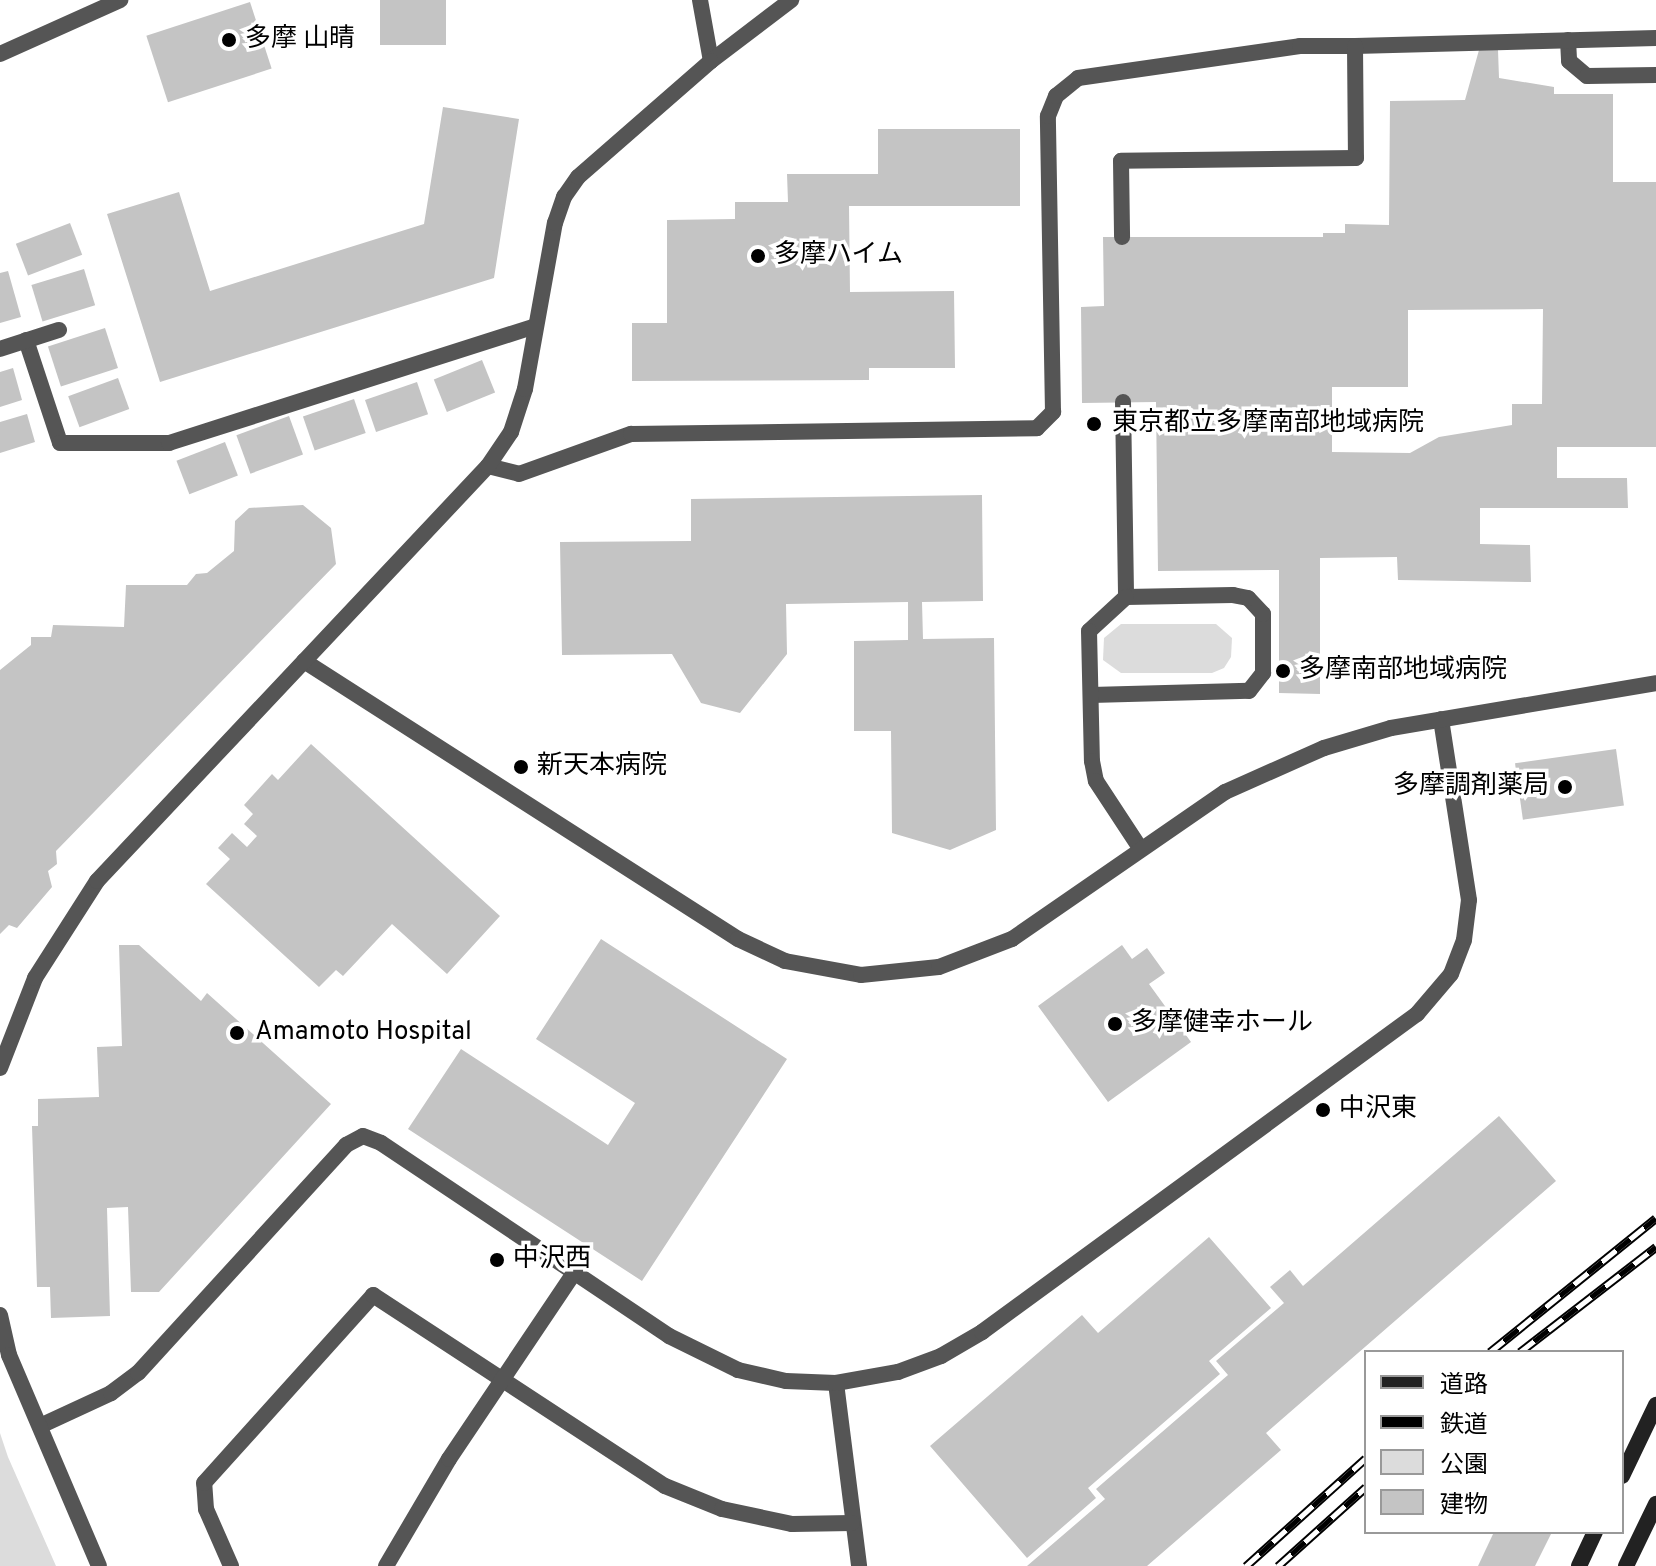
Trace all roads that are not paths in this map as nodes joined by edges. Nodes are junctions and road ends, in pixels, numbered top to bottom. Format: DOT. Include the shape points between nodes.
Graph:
graph roads {
  1 [pos="120,0"];
  2 [pos="700,0"];
  3 [pos="791,0"];
  4 [pos="1656,38"];
  5 [pos="1568,40"];
  6 [pos="1355,46"];
  7 [pos="0,54"];
  8 [pos="711,61"];
  9 [pos="1656,75"];
  10 [pos="1122,237"];
  11 [pos="535,326"];
  12 [pos="59,330"];
  13 [pos="26,340"];
  14 [pos="0,349"];
  15 [pos="1123,402"];
  16 [pos="488,466"];
  17 [pos="1126,597"];
  18 [pos="304,661"];
  19 [pos="1656,683"];
  20 [pos="1091,695"];
  21 [pos="1441,719"];
  22 [pos="1140,848"];
  23 [pos="0,1068"];
  24 [pos="574,1273"];
  25 [pos="0,1315"];
  26 [pos="504,1376"];
  27 [pos="836,1383"];
  28 [pos="1656,1405"];
  29 [pos="40,1426"];
  30 [pos="1624,1472"];
  31 [pos="1656,1504"];
  32 [pos="852,1523"];
  33 [pos="1594,1534"];
  34 [pos="99,1566"];
  35 [pos="231,1566"];
  36 [pos="386,1566"];
  37 [pos="859,1566"];
  38 [pos="1579,1566"];
  39 [pos="1626,1566"];
  1 -- 7 [label="street"];
  2 -- 8 [label="street"];
  3 -- 8 [label="street"];
  4 -- 5 [label="street"];
  5 -- 6 [label="street"];
  5 -- 9 [label="street" via="1569,61 1587,76"];
  6 -- 10 [label="street" via="1356,158 1121,161"];
  6 -- 16 [label="street" via="1300,46 1078,78 1056,96 1048,116 1053,412 1037,428 631,434 519,474"];
  8 -- 11 [label="street" via="578,177 564,197"];
  11 -- 13 [label="street" via="169,443 60,443"];
  11 -- 16 [label="street" via="525,389 511,432"];
  12 -- 13 [label="street"];
  13 -- 14 [label="street"];
  15 -- 17 [label="street"];
  16 -- 18 [label="street"];
  17 -- 20 [label="street" via="1089,631"];
  17 -- 20 [label="street" via="1248,598 1263,614 1263,673 1249,691 1236,694"];
  18 -- 22 [label="street" via="738,939 785,961 861,975 894,975 973,957 1052,913"];
  18 -- 23 [label="street" via="97,881 35,978"];
  19 -- 21 [label="street"];
  20 -- 22 [label="street" via="1096,781"];
  21 -- 22 [label="street" via="1391,728 1272,768"];
  21 -- 27 [label="street" via="1469,900 1464,940 1451,974 1417,1014 982,1332 898,1372"];
  24 -- 26 [label="street"];
  24 -- 27 [label="street" via="717,1362 786,1381"];
  24 -- 29 [label="street" via="363,1136 346,1145 138,1373 111,1393"];
  25 -- 29 [label="street" via="9,1355"];
  26 -- 32 [label="street" via="679,1492 722,1509 792,1524"];
  26 -- 35 [label="street" via="373,1295 204,1483 206,1509"];
  26 -- 36 [label="street"];
  27 -- 32 [label="street"];
  28 -- 30 [label="main road"];
  29 -- 34 [label="street"];
  31 -- 39 [label="main road"];
  32 -- 37 [label="street"];
  33 -- 38 [label="main road"];
}
